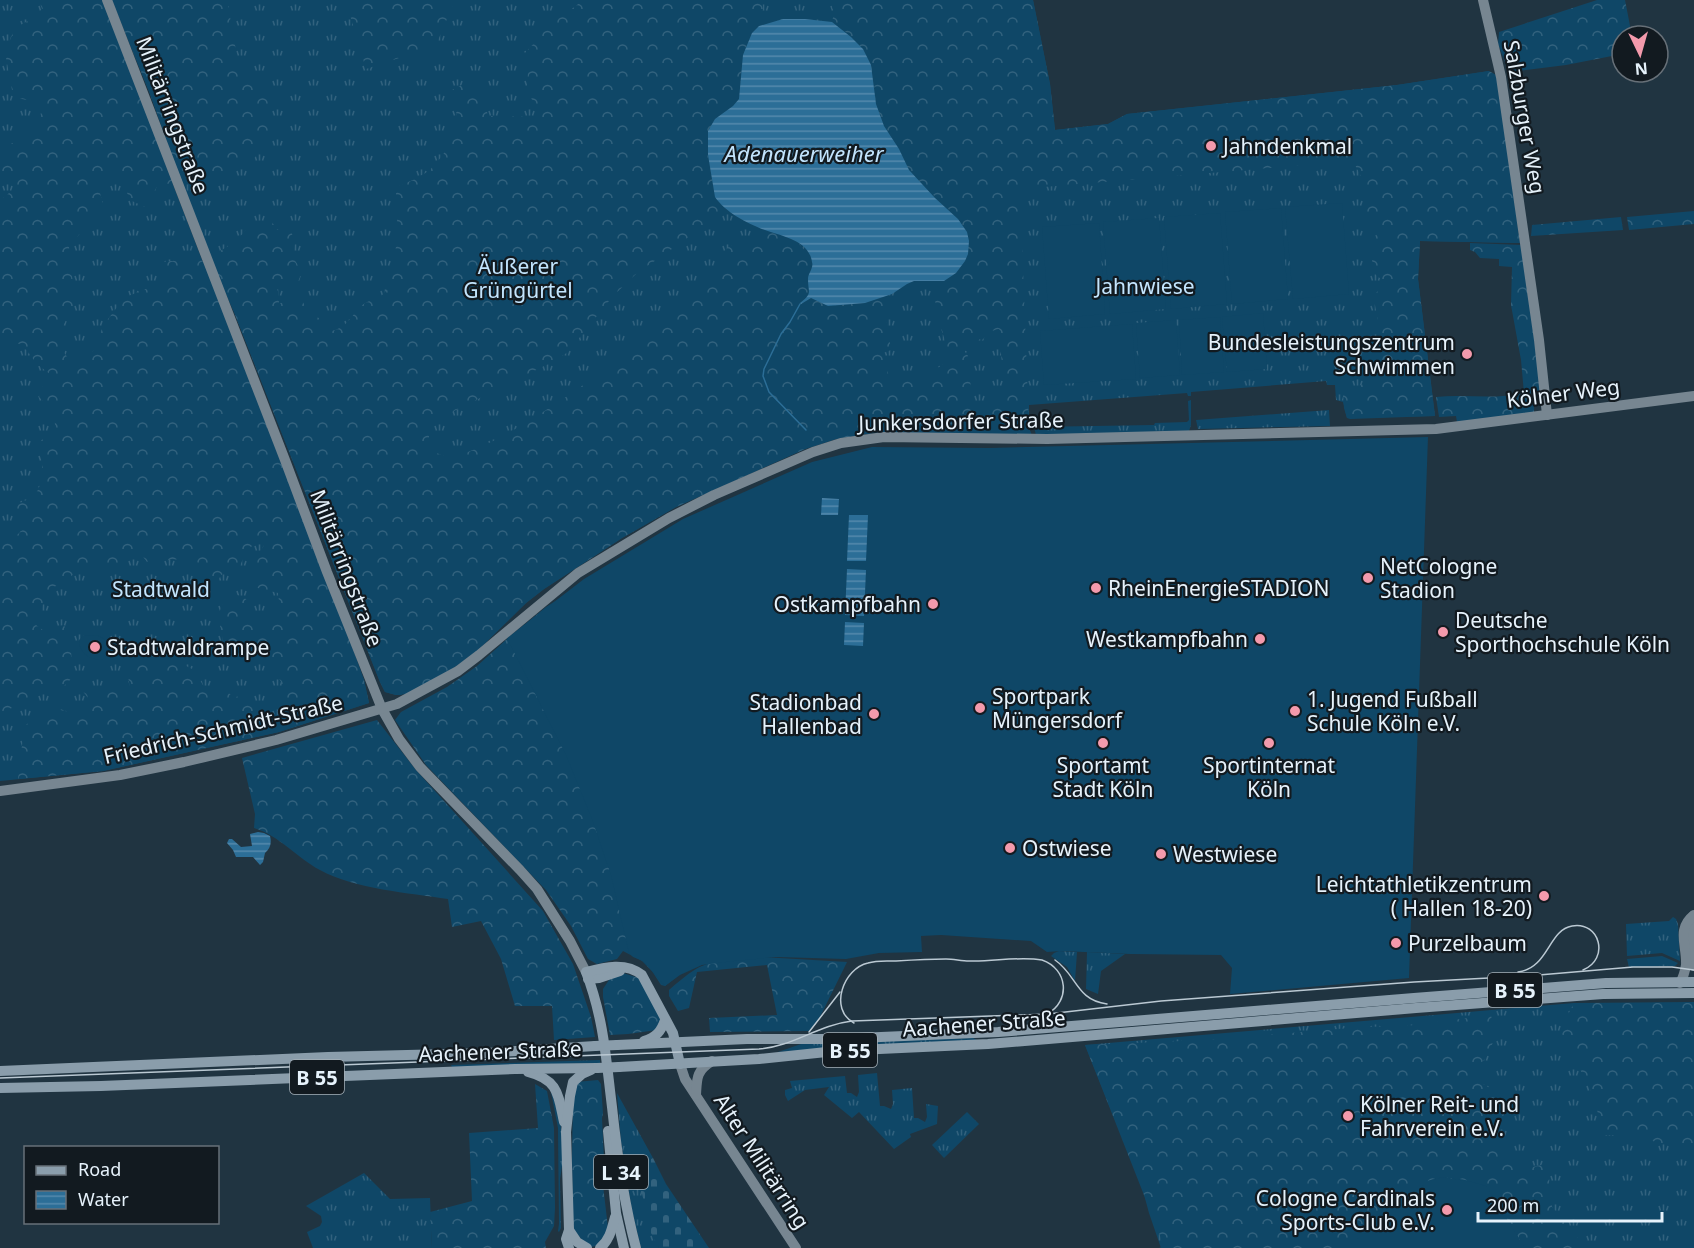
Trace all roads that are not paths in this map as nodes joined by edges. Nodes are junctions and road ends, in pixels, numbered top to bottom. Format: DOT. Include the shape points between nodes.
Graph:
graph roads {
  1 [pos="107,0"];
  2 [pos="1483,0"];
  3 [pos="1694,396"];
  4 [pos="1547,415"];
  5 [pos="1436,429"];
  6 [pos="382,709"];
  7 [pos="0,791"];
  8 [pos="1694,915"];
  9 [pos="1690,964"];
  10 [pos="625,968"];
  11 [pos="609,975"];
  12 [pos="587,976"];
  13 [pos="1694,982"];
  14 [pos="1681,988"];
  15 [pos="1694,993"];
  16 [pos="597,1003"];
  17 [pos="665,1020"];
  18 [pos="676,1043"];
  19 [pos="629,1044"];
  20 [pos="712,1061"];
  21 [pos="680,1064"];
  22 [pos="142,1065"];
  23 [pos="597,1068"];
  24 [pos="516,1069"];
  25 [pos="0,1071"];
  26 [pos="132,1084"];
  27 [pos="0,1088"];
  28 [pos="696,1095"];
  29 [pos="612,1107"];
  30 [pos="566,1132"];
  31 [pos="616,1214"];
  32 [pos="568,1230"];
  33 [pos="632,1236"];
  34 [pos="569,1248"];
  35 [pos="587,1248"];
  36 [pos="600,1248"];
  37 [pos="625,1248"];
  38 [pos="636,1248"];
  39 [pos="796,1248"];
  1 -- 6 [label="street, Militärringstraße / L 34"];
  2 -- 4 [label="street, Salzburger Weg" via="1501,77"];
  3 -- 4 [label="street, Kölner Weg"];
  4 -- 5 [label="street, Kölner Weg"];
  5 -- 6 [label="street, Junkersdorfer Straße" via="1039,440 884,437 841,443 714,495 669,518 573,576 458,671"];
  6 -- 7 [label="street, Friedrich-Schmidt-Straße" via="276,740 120,776"];
  6 -- 12 [label="street, Militärringstraße / L 34" via="420,767 537,889"];
  8 -- 9 [label="street" via="1683,930"];
  9 -- 13 [label="street"];
  9 -- 14 [label="street"];
  10 -- 11 [label="main road"];
  10 -- 12 [label="main road"];
  10 -- 17 [label="main road" via="642,975"];
  11 -- 12 [label="main road"];
  11 -- 16 [label="main road"];
  12 -- 16 [label="main road, Militärringstraße / L 34"];
  13 -- 14 [label="main road, Aachener Straße / B 55"];
  14 -- 15 [label="main road, Aachener Straße / B 55"];
  14 -- 18 [label="main road, Aachener Straße / B 55" via="1606,983 1005,1032"];
  14 -- 20 [label="main road, Aachener Straße / B 55" via="988,1044"];
  16 -- 29 [label="main road, Militärringstraße / L 34"];
  17 -- 18 [label="main road"];
  17 -- 19 [label="main road, B 55" via="655,1037"];
  18 -- 19 [label="main road, Aachener Straße / B 55"];
  18 -- 21 [label="main road"];
  19 -- 22 [label="main road, Aachener Straße / B 55, bridge"];
  20 -- 21 [label="main road, Aachener Straße / B 55"];
  20 -- 28 [label="street, Alter Militärring" via="699,1073"];
  21 -- 23 [label="main road, Aachener Straße / B 55, bridge"];
  21 -- 28 [label="street, Alter Militärring"];
  22 -- 25 [label="main road, Aachener Straße / B 55"];
  22 -- 26 [label="main road" via="146,1073"];
  23 -- 24 [label="main road, Aachener Straße / B 55"];
  23 -- 30 [label="main road" via="573,1082"];
  24 -- 26 [label="main road, Aachener Straße / B 55"];
  24 -- 30 [label="main road" via="553,1084"];
  26 -- 27 [label="main road, Aachener Straße / B 55"];
  28 -- 39 [label="street, Alter Militärring"];
  29 -- 31 [label="main road, Militärringstraße / L 34" via="608,1130"];
  29 -- 33 [label="main road, Militärringstraße / L 34"];
  30 -- 32 [label="main road"];
  31 -- 36 [label="main road" via="611,1233"];
  31 -- 37 [label="main road, Militärringstraße / L 34"];
  32 -- 34 [label="main road"];
  32 -- 35 [label="main road"];
  33 -- 37 [label="main road"];
  33 -- 38 [label="main road, Militärringstraße / L 34"];
}
